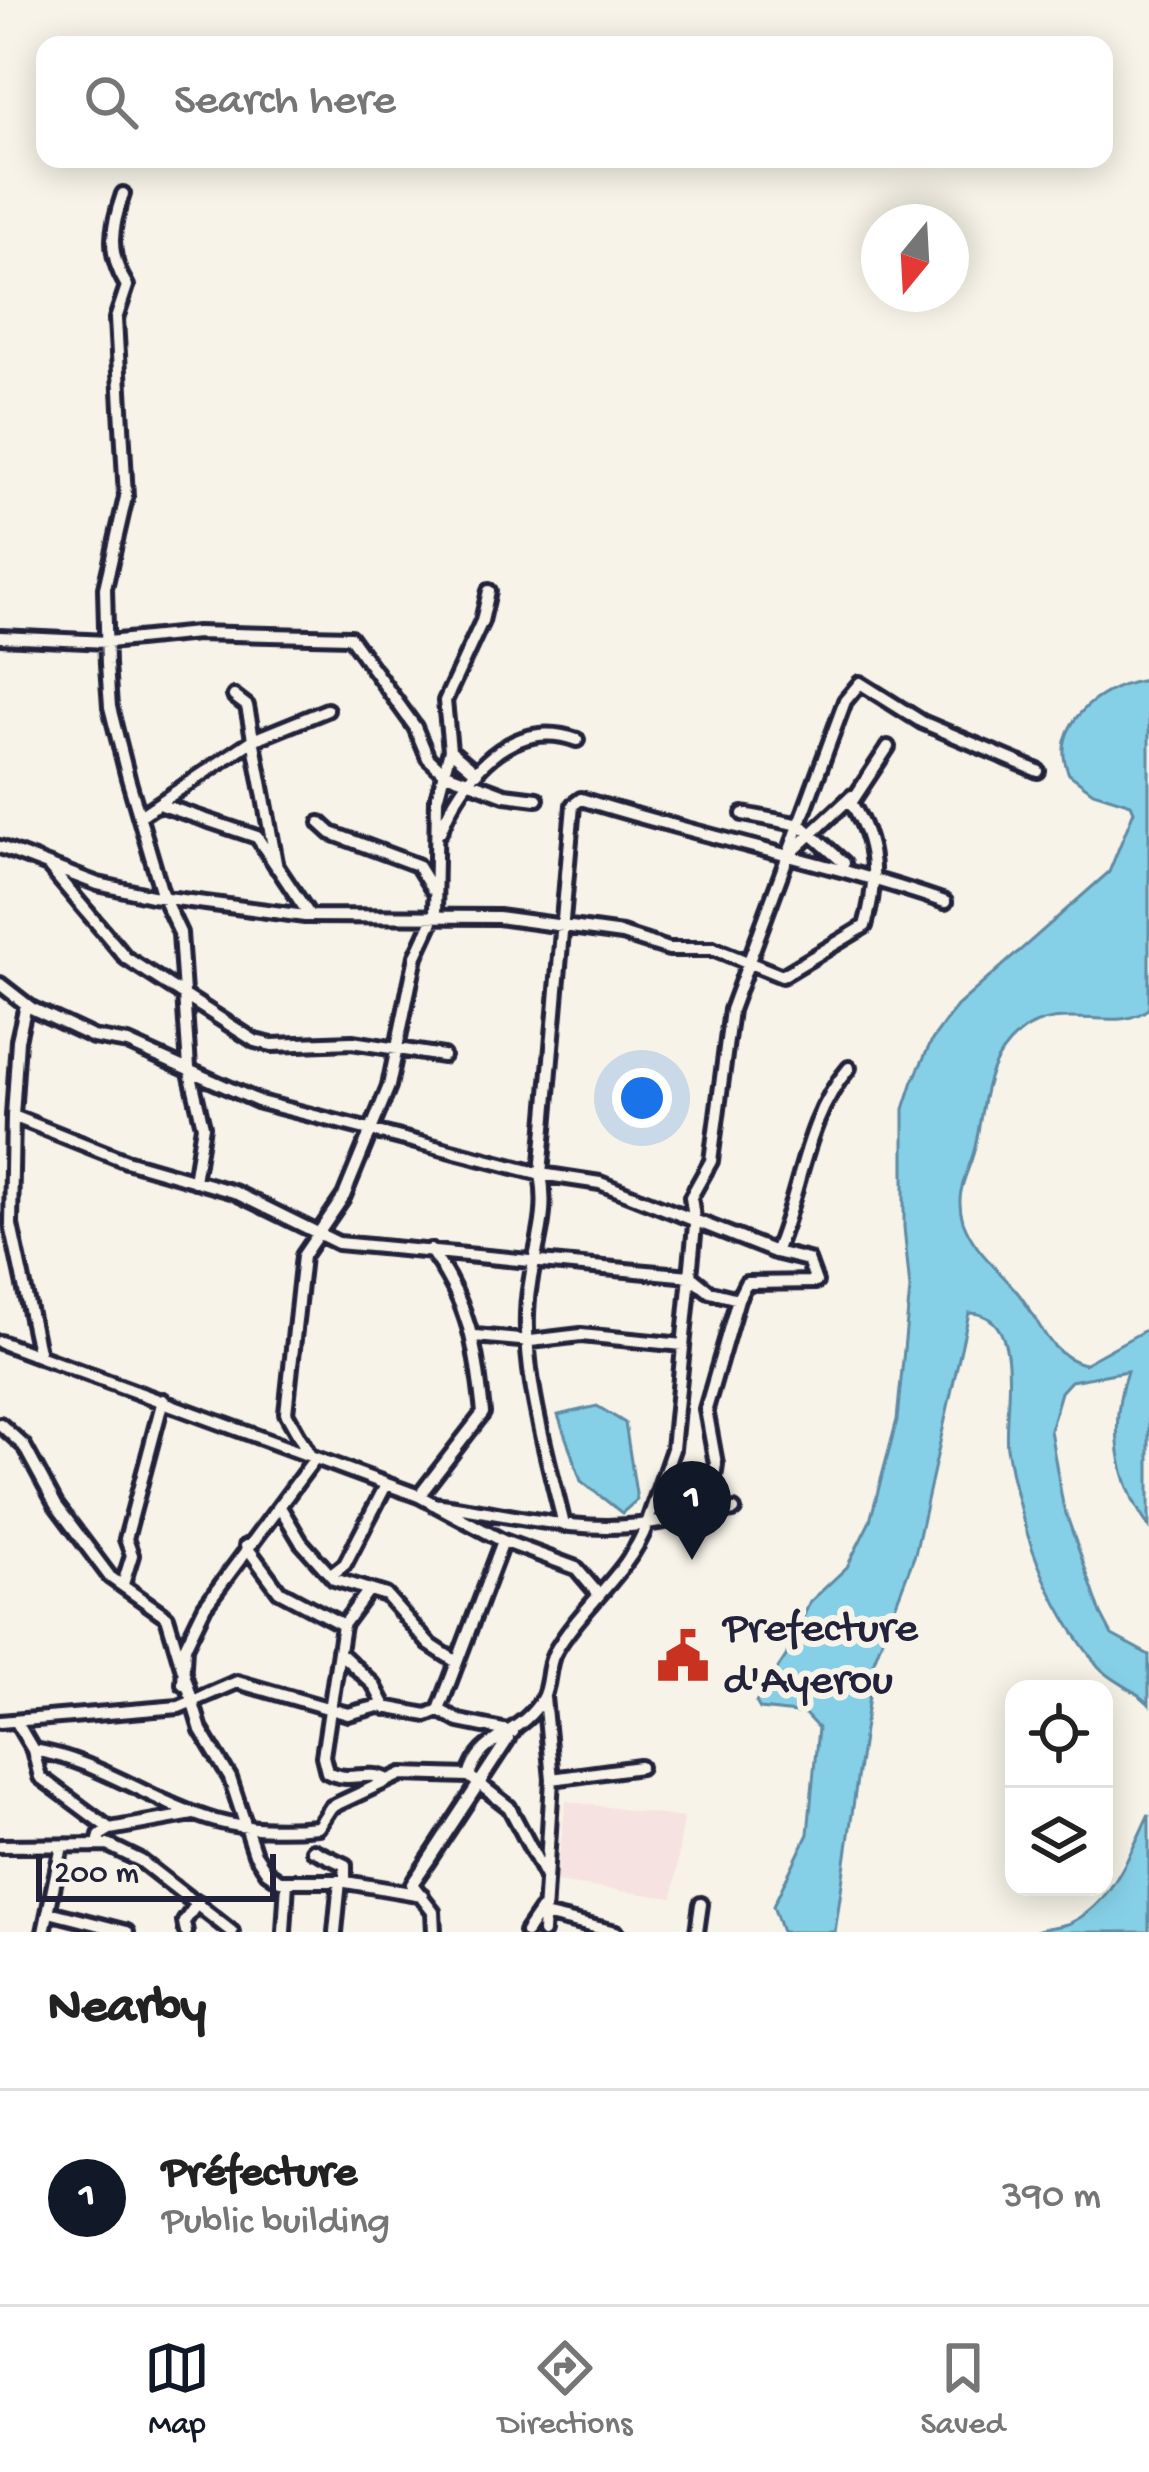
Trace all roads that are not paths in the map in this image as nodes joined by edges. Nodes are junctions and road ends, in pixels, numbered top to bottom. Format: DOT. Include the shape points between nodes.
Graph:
graph roads {
  1 [pos="123,194"];
  2 [pos="489,591"];
  3 [pos="0,637"];
  4 [pos="106,642"];
  5 [pos="234,696"];
  6 [pos="327,710"];
  7 [pos="253,740"];
  8 [pos="577,740"];
  9 [pos="888,747"];
  10 [pos="451,750"];
  11 [pos="485,761"];
  12 [pos="1038,771"];
  13 [pos="442,772"];
  14 [pos="474,777"];
  15 [pos="505,795"];
  16 [pos="853,795"];
  17 [pos="537,800"];
  18 [pos="162,805"];
  19 [pos="142,814"];
  20 [pos="743,814"];
  21 [pos="320,823"];
  22 [pos="801,825"];
  23 [pos="439,836"];
  24 [pos="813,836"];
  25 [pos="0,847"];
  26 [pos="789,855"];
  27 [pos="43,862"];
  28 [pos="852,869"];
  29 [pos="277,871"];
  30 [pos="875,878"];
  31 [pos="163,897"];
  32 [pos="945,902"];
  33 [pos="434,910"];
  34 [pos="310,916"];
  35 [pos="562,928"];
  36 [pos="750,965"];
  37 [pos="0,984"];
  38 [pos="186,997"];
  39 [pos="26,1005"];
  40 [pos="399,1048"];
  41 [pos="443,1055"];
  42 [pos="189,1068"];
  43 [pos="849,1068"];
  44 [pos="13,1116"];
  45 [pos="371,1129"];
  46 [pos="541,1174"];
  47 [pos="194,1180"];
  48 [pos="695,1225"];
  49 [pos="322,1235"];
  50 [pos="430,1250"];
  51 [pos="776,1252"];
  52 [pos="538,1263"];
  53 [pos="690,1276"];
  54 [pos="738,1299"];
  55 [pos="475,1336"];
  56 [pos="531,1341"];
  57 [pos="0,1342"];
  58 [pos="683,1346"];
  59 [pos="38,1356"];
  60 [pos="163,1400"];
  61 [pos="0,1424"];
  62 [pos="313,1461"];
  63 [pos="386,1485"];
  64 [pos="419,1496"];
  65 [pos="433,1504"];
  66 [pos="280,1507"];
  67 [pos="709,1510"];
  68 [pos="734,1510"];
  69 [pos="646,1524"];
  70 [pos="564,1525"];
  71 [pos="503,1541"];
  72 [pos="246,1546"];
  73 [pos="331,1575"];
  74 [pos="123,1584"];
  75 [pos="368,1591"];
  76 [pos="599,1595"];
  77 [pos="344,1625"];
  78 [pos="340,1653"];
  79 [pos="455,1661"];
  80 [pos="183,1684"];
  81 [pos="544,1697"];
  82 [pos="194,1702"];
  83 [pos="386,1708"];
  84 [pos="439,1710"];
  85 [pos="331,1711"];
  86 [pos="16,1721"];
  87 [pos="0,1722"];
  88 [pos="511,1735"];
  89 [pos="33,1750"];
  90 [pos="640,1767"];
  91 [pos="552,1779"];
  92 [pos="388,1780"];
  93 [pos="473,1782"];
  94 [pos="196,1814"];
  95 [pos="248,1826"];
  96 [pos="110,1829"];
  97 [pos="98,1845"];
  98 [pos="0,1846"];
  99 [pos="62,1846"];
  100 [pos="314,1850"];
  101 [pos="546,1877"];
  102 [pos="342,1881"];
  103 [pos="287,1882"];
  104 [pos="422,1895"];
  105 [pos="198,1902"];
  106 [pos="701,1904"];
  107 [pos="544,1911"];
  108 [pos="49,1912"];
  109 [pos="185,1927"];
  110 [pos="44,1932"];
  111 [pos="127,1932"];
  112 [pos="171,1932"];
  113 [pos="232,1932"];
  114 [pos="284,1932"];
  115 [pos="335,1932"];
  116 [pos="434,1932"];
  117 [pos="526,1932"];
  118 [pos="543,1932"];
  119 [pos="616,1932"];
  120 [pos="697,1932"];
  1 -- 4 [label="street" via="112,254 127,286 116,319 126,496 105,588"];
  2 -- 10 [label="street" via="446,701"];
  3 -- 4 [label="street"];
  4 -- 13 [label="street" via="197,633 350,637"];
  4 -- 19 [label="street" via="113,722"];
  5 -- 7 [label="street" via="247,706"];
  6 -- 7 [label="street"];
  7 -- 18 [label="street"];
  7 -- 29 [label="street"];
  8 -- 11 [label="street" via="523,737"];
  9 -- 16 [label="street"];
  10 -- 13 [label="street"];
  10 -- 14 [label="street"];
  11 -- 14 [label="street"];
  11 -- 15 [label="street"];
  12 -- 22 [label="street" via="922,722 860,683 845,701"];
  13 -- 14 [label="street"];
  13 -- 23 [label="street"];
  14 -- 15 [label="street"];
  14 -- 23 [label="street"];
  15 -- 17 [label="street"];
  16 -- 24 [label="street"];
  16 -- 30 [label="street"];
  18 -- 19 [label="street"];
  18 -- 29 [label="street" via="249,832"];
  19 -- 31 [label="street"];
  20 -- 22 [label="street"];
  21 -- 33 [label="street" via="417,866 431,880"];
  22 -- 24 [label="street"];
  22 -- 26 [label="street"];
  23 -- 33 [label="street"];
  24 -- 26 [label="street"];
  24 -- 28 [label="street"];
  25 -- 27 [label="street"];
  26 -- 28 [label="street"];
  26 -- 35 [label="street" via="576,801"];
  26 -- 36 [label="street"];
  27 -- 31 [label="street"];
  27 -- 38 [label="street" via="126,958"];
  28 -- 30 [label="street"];
  29 -- 34 [label="street"];
  30 -- 32 [label="street"];
  30 -- 36 [label="street" via="861,932 782,976"];
  31 -- 34 [label="street"];
  31 -- 38 [label="street" via="180,933"];
  33 -- 34 [label="street"];
  33 -- 35 [label="street"];
  33 -- 40 [label="street" via="416,956"];
  35 -- 36 [label="street" via="669,949 715,949"];
  35 -- 46 [label="street"];
  36 -- 48 [label="street" via="731,1010 711,1161 691,1197"];
  37 -- 39 [label="street"];
  38 -- 40 [label="street" via="272,1046"];
  38 -- 42 [label="street"];
  39 -- 42 [label="street"];
  39 -- 44 [label="street"];
  40 -- 41 [label="street"];
  40 -- 45 [label="street"];
  42 -- 45 [label="street" via="260,1102"];
  42 -- 47 [label="street" via="203,1126"];
  43 -- 51 [label="street" via="810,1138"];
  44 -- 47 [label="street"];
  44 -- 59 [label="street" via="11,1225"];
  45 -- 46 [label="street"];
  45 -- 49 [label="street"];
  46 -- 48 [label="street" via="600,1183"];
  46 -- 52 [label="street" via="547,1203"];
  47 -- 49 [label="street"];
  48 -- 51 [label="street"];
  48 -- 53 [label="street"];
  49 -- 50 [label="street"];
  49 -- 62 [label="street" via="303,1256 286,1413"];
  50 -- 52 [label="street"];
  50 -- 55 [label="street"];
  51 -- 54 [label="street" via="808,1260 816,1282 746,1283"];
  52 -- 53 [label="street"];
  52 -- 56 [label="street" via="530,1284"];
  53 -- 54 [label="street"];
  53 -- 58 [label="street"];
  54 -- 67 [label="street" via="706,1409 716,1464"];
  55 -- 56 [label="street"];
  55 -- 64 [label="street" via="484,1413"];
  56 -- 58 [label="street" via="581,1335"];
  56 -- 70 [label="street" via="531,1392"];
  57 -- 59 [label="street"];
  58 -- 69 [label="street" via="673,1449"];
  59 -- 60 [label="street"];
  60 -- 62 [label="street"];
  60 -- 74 [label="street" via="126,1539 132,1555"];
  61 -- 74 [label="street" via="24,1446 84,1546"];
  62 -- 63 [label="street"];
  62 -- 66 [label="street"];
  63 -- 64 [label="street"];
  63 -- 73 [label="street" via="345,1564"];
  64 -- 65 [label="street"];
  65 -- 70 [label="street"];
  65 -- 71 [label="street"];
  66 -- 72 [label="street"];
  66 -- 73 [label="street"];
  67 -- 68 [label="street"];
  67 -- 69 [label="street"];
  69 -- 70 [label="street"];
  69 -- 76 [label="street"];
  71 -- 76 [label="street" via="576,1568"];
  71 -- 79 [label="street"];
  72 -- 77 [label="street" via="279,1591"];
  72 -- 80 [label="street" via="185,1647"];
  73 -- 75 [label="street"];
  74 -- 80 [label="street" via="167,1617"];
  75 -- 77 [label="street"];
  75 -- 79 [label="street" via="386,1594"];
  76 -- 81 [label="street" via="552,1658"];
  77 -- 78 [label="street"];
  78 -- 83 [label="street" via="374,1684"];
  78 -- 85 [label="street"];
  79 -- 84 [label="street"];
  80 -- 82 [label="street"];
  81 -- 88 [label="street"];
  81 -- 91 [label="street"];
  82 -- 85 [label="street" via="237,1682"];
  82 -- 86 [label="street"];
  82 -- 95 [label="street"];
  83 -- 84 [label="street"];
  83 -- 85 [label="street"];
  84 -- 88 [label="street"];
  85 -- 92 [label="street" via="327,1772"];
  86 -- 87 [label="street"];
  86 -- 89 [label="street"];
  88 -- 93 [label="street"];
  88 -- 93 [label="street" via="483,1744"];
  89 -- 94 [label="street" via="64,1755"];
  89 -- 96 [label="street" via="40,1777"];
  90 -- 91 [label="street"];
  91 -- 101 [label="street"];
  92 -- 93 [label="street" via="402,1774"];
  92 -- 95 [label="street" via="331,1807 318,1827"];
  93 -- 101 [label="street" via="509,1808"];
  93 -- 104 [label="street" via="413,1876"];
  94 -- 95 [label="street"];
  94 -- 96 [label="street"];
  95 -- 103 [label="street" via="267,1872"];
  96 -- 97 [label="street"];
  97 -- 99 [label="street"];
  97 -- 105 [label="street" via="141,1861"];
  98 -- 99 [label="street"];
  99 -- 108 [label="street"];
  100 -- 102 [label="street" via="345,1865"];
  101 -- 107 [label="street"];
  102 -- 103 [label="street"];
  102 -- 104 [label="street"];
  102 -- 115 [label="street"];
  103 -- 114 [label="street"];
  104 -- 116 [label="street"];
  105 -- 109 [label="street"];
  105 -- 113 [label="street"];
  106 -- 120 [label="street"];
  107 -- 117 [label="street"];
  107 -- 118 [label="street"];
  107 -- 119 [label="street"];
  108 -- 110 [label="street"];
  108 -- 111 [label="street"];
  109 -- 112 [label="street"];
}
